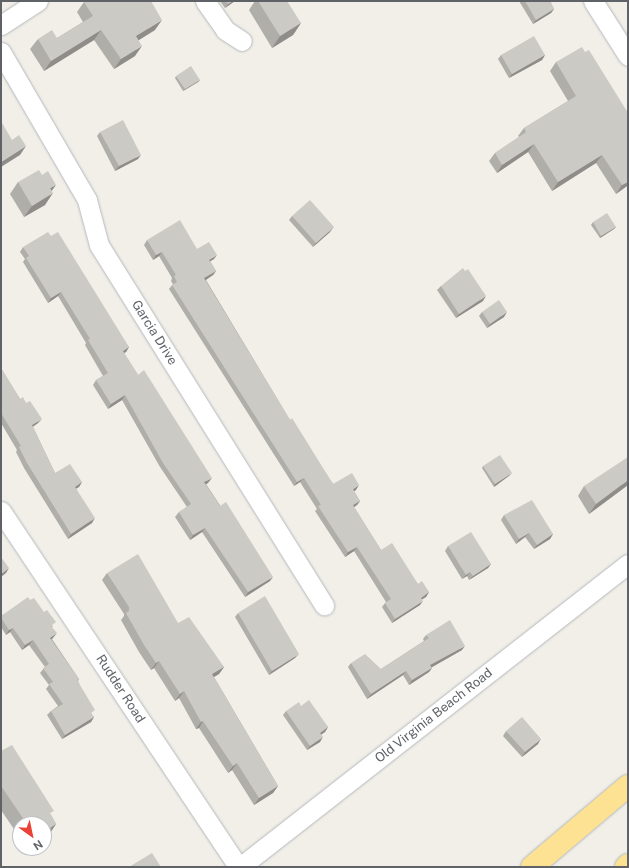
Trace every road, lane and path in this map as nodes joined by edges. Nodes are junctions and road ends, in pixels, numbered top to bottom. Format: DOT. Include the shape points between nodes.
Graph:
graph roads {
  1 [pos="38,1"];
  2 [pos="205,1"];
  3 [pos="593,1"];
  4 [pos="1,24"];
  5 [pos="242,41"];
  6 [pos="1,52"];
  7 [pos="628,56"];
  8 [pos="1,511"];
  9 [pos="628,564"];
  10 [pos="324,606"];
  11 [pos="628,786"];
  12 [pos="239,867"];
  13 [pos="532,867"];
  1 -- 4 [label="street"];
  2 -- 5 [label="street" via="225,30"];
  3 -- 7 [label="street"];
  6 -- 10 [label="street, Garcia Drive" via="87,200 99,245"];
  8 -- 12 [label="street, Rudder Road"];
  9 -- 12 [label="street, Old Virginia Beach Road"];
  11 -- 13 [label="highway"];
}
